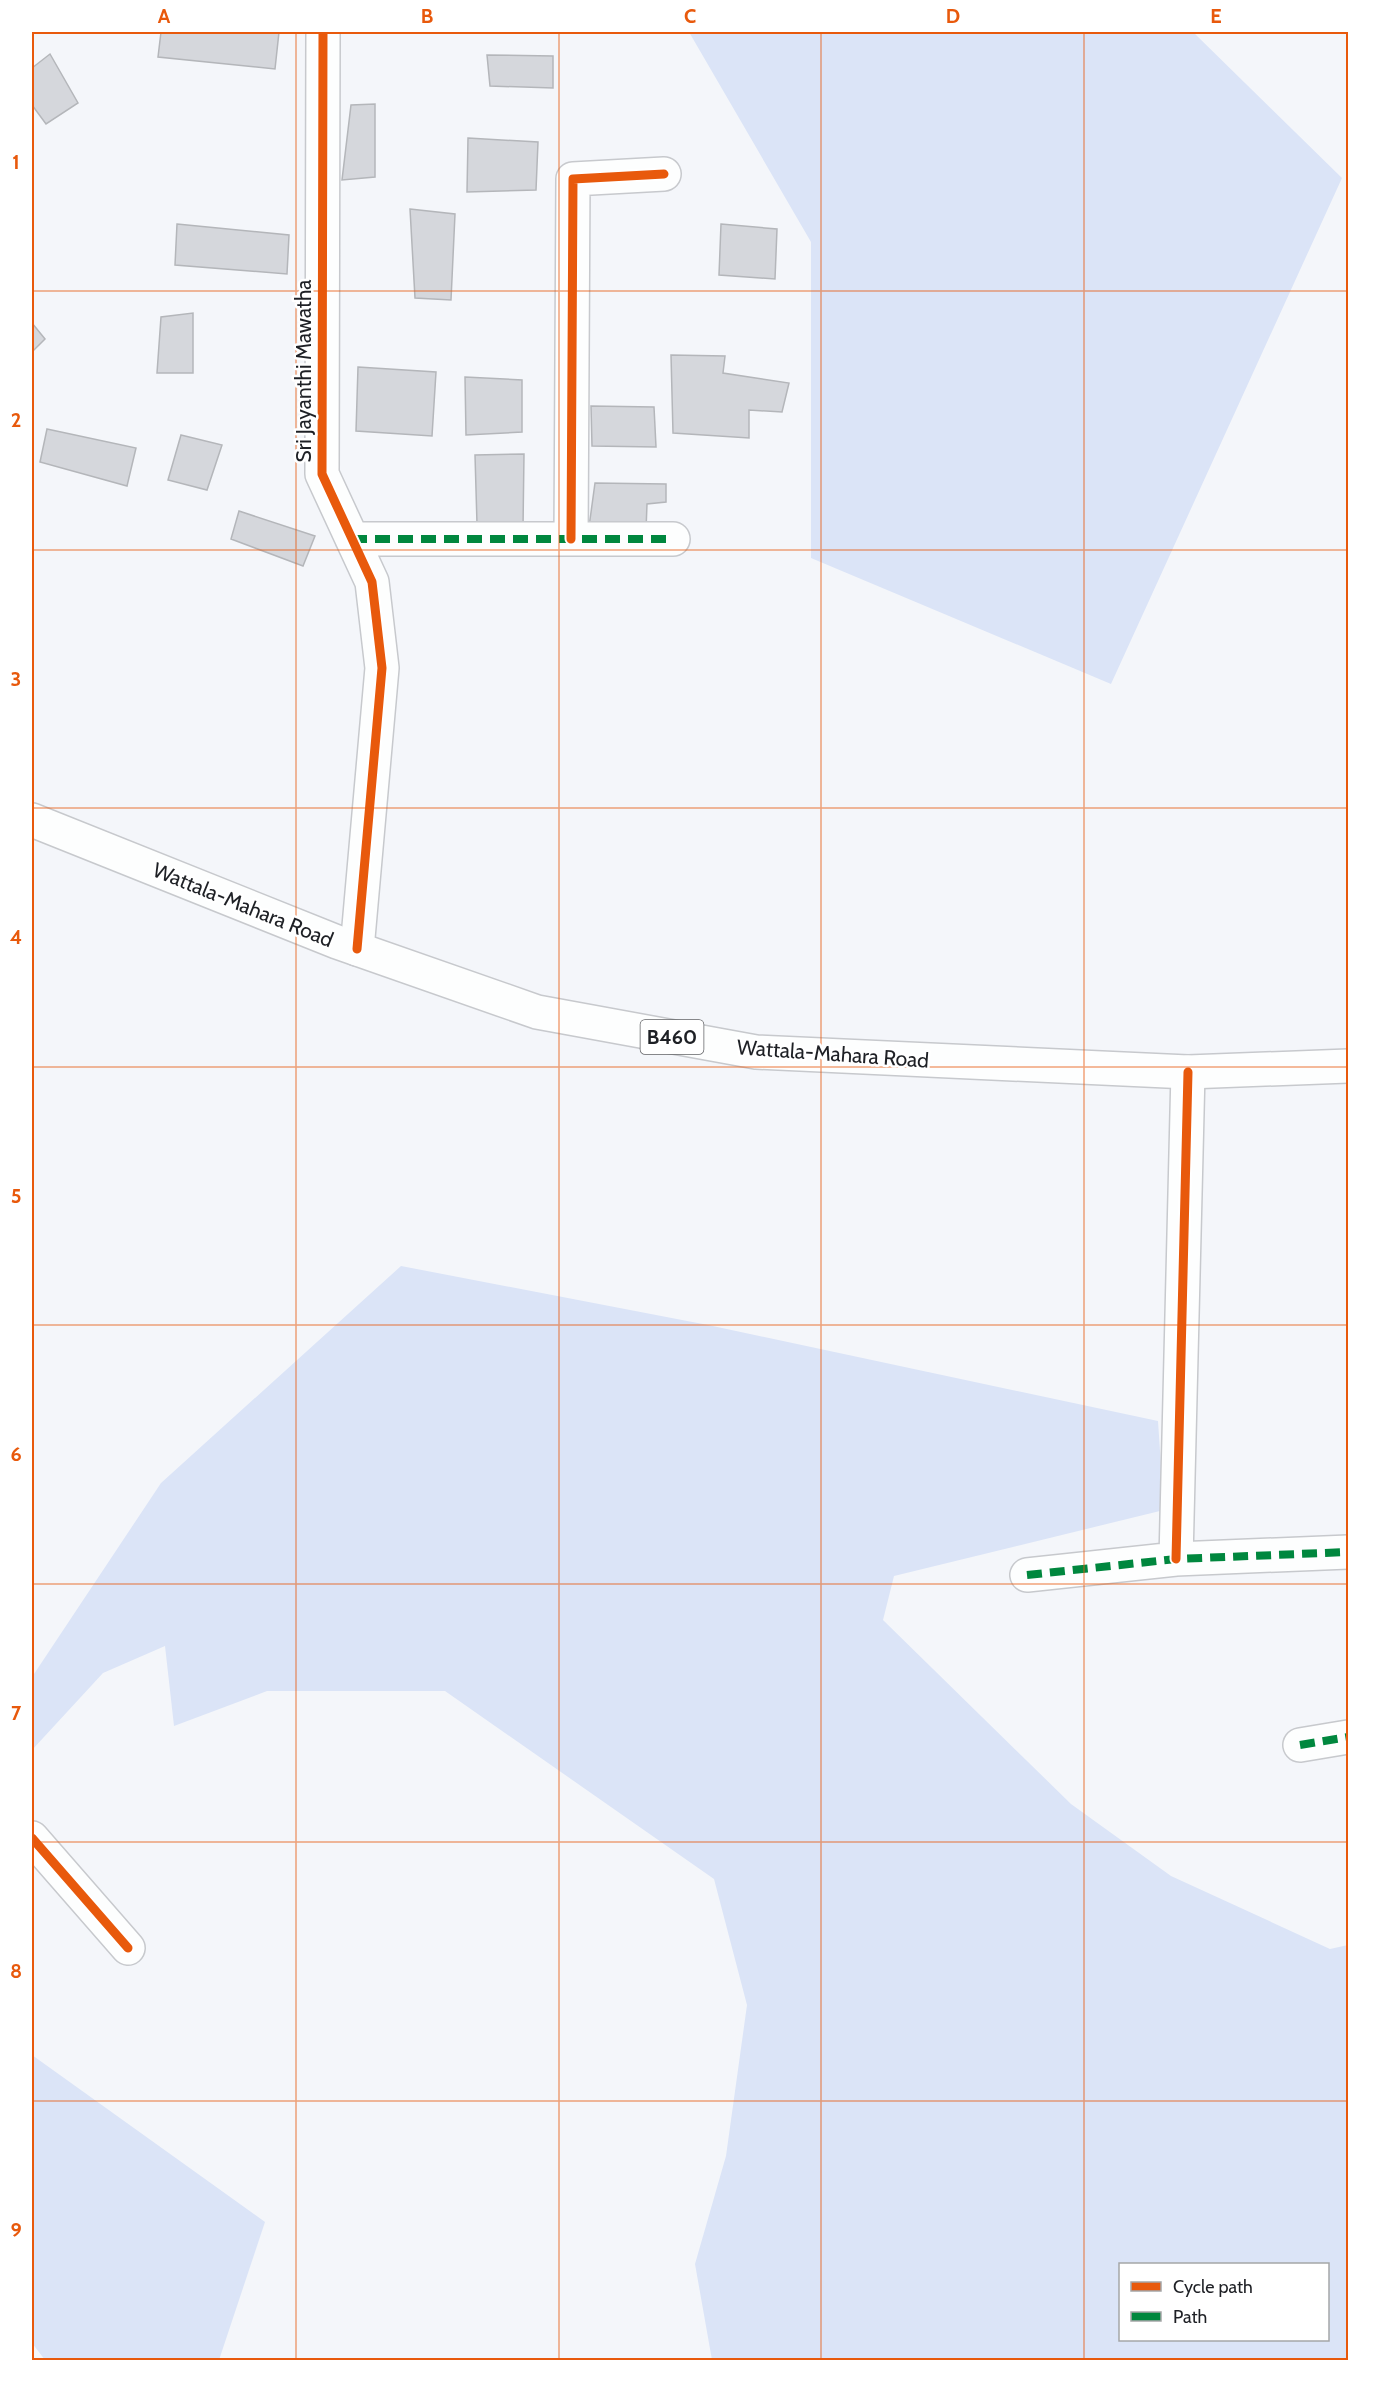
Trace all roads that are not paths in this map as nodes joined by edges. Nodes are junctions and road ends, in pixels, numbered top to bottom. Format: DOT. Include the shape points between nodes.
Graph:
graph roads {
  1 [pos="322,32"];
  2 [pos="664,174"];
  3 [pos="352,539"];
  4 [pos="572,539"];
  5 [pos="673,540"];
  6 [pos="32,820"];
  7 [pos="357,949"];
  8 [pos="1348,1066"];
  9 [pos="1188,1072"];
  10 [pos="1348,1552"];
  11 [pos="1176,1559"];
  12 [pos="1027,1575"];
  13 [pos="1348,1737"];
  14 [pos="1300,1745"];
  15 [pos="32,1838"];
  16 [pos="128,1948"];
  1 -- 3 [label="street, Sri Jayanthi Mawatha" via="322,474"];
  2 -- 4 [label="street" via="573,178"];
  3 -- 4 [label="street"];
  3 -- 7 [label="street, Sri Jayanthi Mawatha" via="372,582 382,668"];
  4 -- 5 [label="street"];
  6 -- 7 [label="street, Wattala-Mahara Road / B460"];
  7 -- 9 [label="street, Wattala-Mahara Road / B460" via="537,1012 756,1052"];
  8 -- 9 [label="street, Wattala-Mahara Road / B460"];
  9 -- 11 [label="street"];
  10 -- 11 [label="street"];
  11 -- 12 [label="street"];
  13 -- 14 [label="street"];
  15 -- 16 [label="street"];
}
